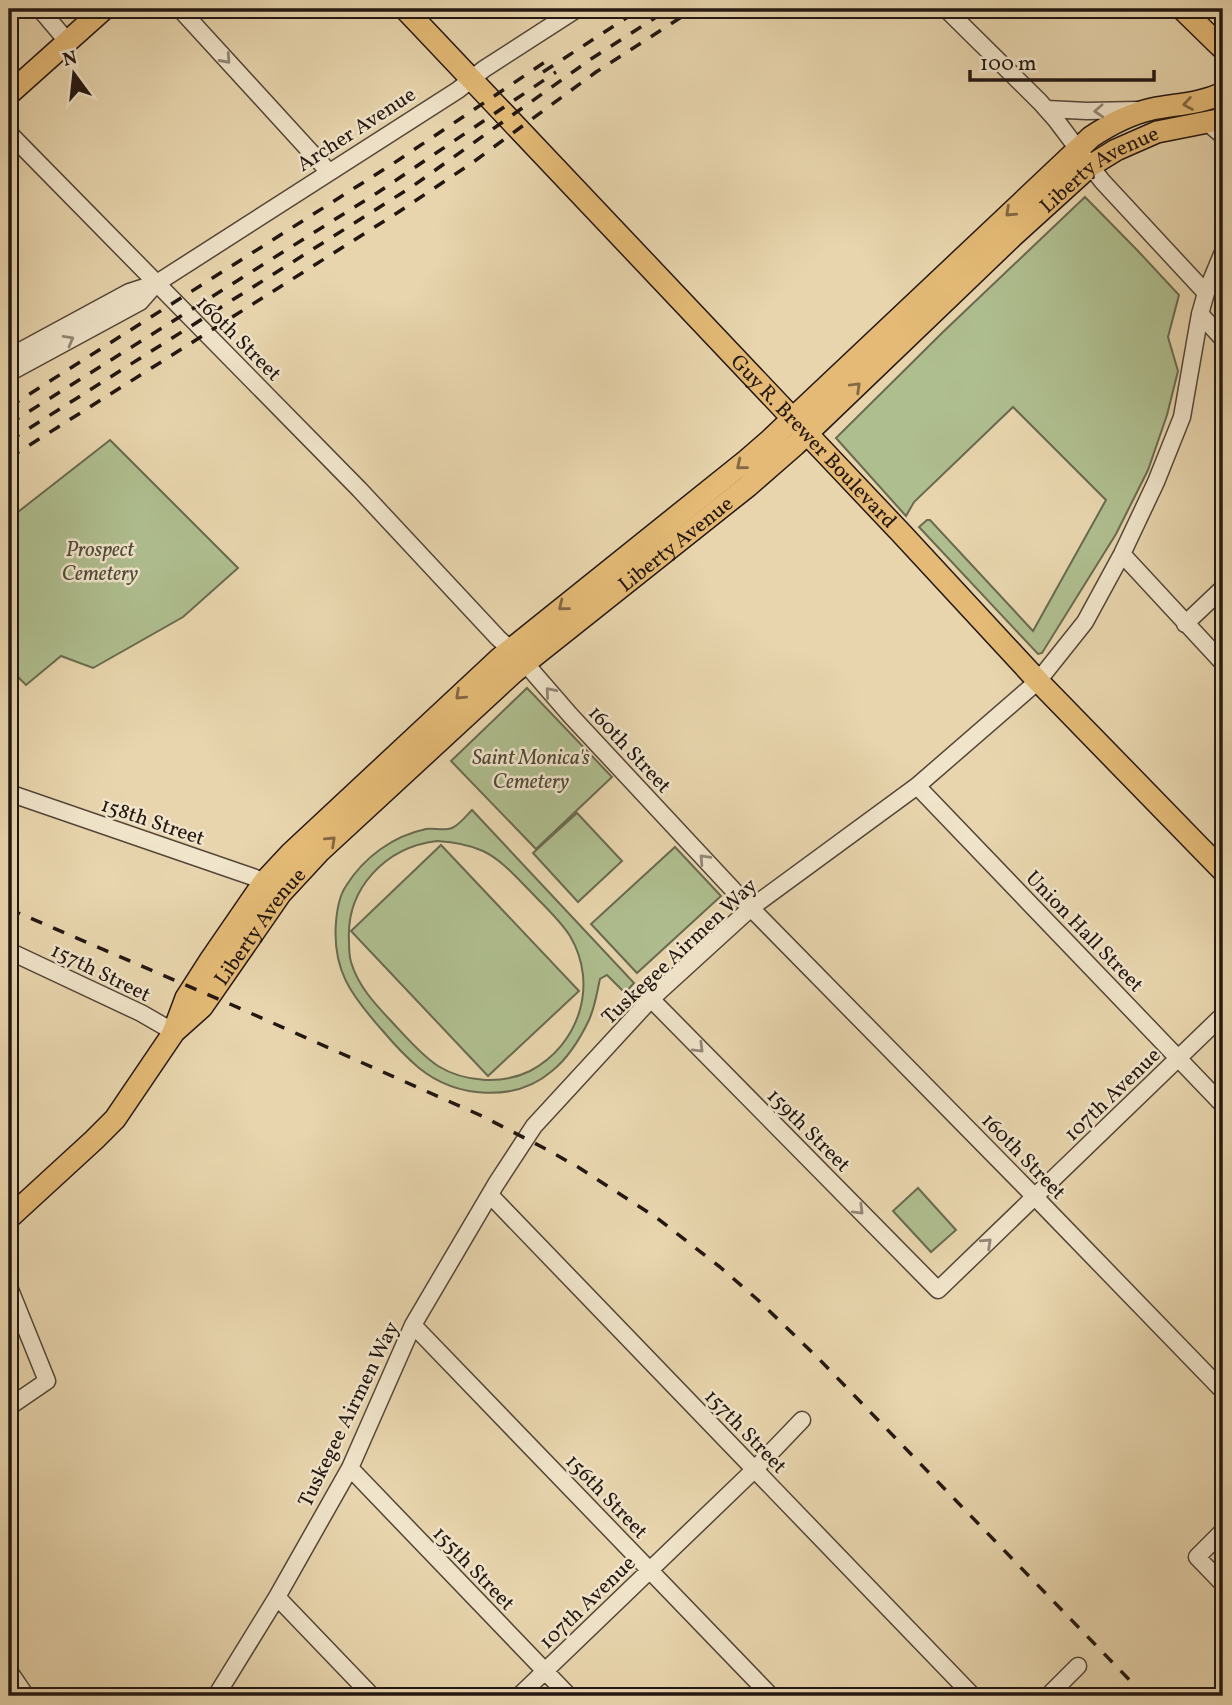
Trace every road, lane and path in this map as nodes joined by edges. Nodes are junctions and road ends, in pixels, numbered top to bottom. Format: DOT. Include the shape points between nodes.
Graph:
graph roads {
  1 [pos="40,9"];
  2 [pos="104,9"];
  3 [pos="180,9"];
  4 [pos="405,9"];
  5 [pos="576,9"];
  6 [pos="946,9"];
  7 [pos="1182,9"];
  8 [pos="67,41"];
  9 [pos="1223,49"];
  10 [pos="472,79"];
  11 [pos="1223,93"];
  12 [pos="9,94"];
  13 [pos="1047,109"];
  14 [pos="1151,109"];
  15 [pos="1218,126"];
  16 [pos="9,133"];
  17 [pos="1077,148"];
  18 [pos="1090,166"];
  19 [pos="329,172"];
  20 [pos="1223,252"];
  21 [pos="157,283"];
  22 [pos="1206,293"];
  23 [pos="1199,314"];
  24 [pos="1223,339"];
  25 [pos="9,357"];
  26 [pos="9,373"];
  27 [pos="799,427"];
  28 [pos="1122,554"];
  29 [pos="1223,588"];
  30 [pos="1185,624"];
  31 [pos="518,656"];
  32 [pos="1223,663"];
  33 [pos="1038,681"];
  34 [pos="917,786"];
  35 [pos="9,793"];
  36 [pos="1223,871"];
  37 [pos="273,887"];
  38 [pos="752,907"];
  39 [pos="9,951"];
  40 [pos="651,999"];
  41 [pos="1223,1015"];
  42 [pos="174,1032"];
  43 [pos="1179,1059"];
  44 [pos="1223,1105"];
  45 [pos="490,1195"];
  46 [pos="1035,1197"];
  47 [pos="9,1218"];
  48 [pos="9,1287"];
  49 [pos="938,1290"];
  50 [pos="413,1325"];
  51 [pos="1223,1391"];
  52 [pos="9,1407"];
  53 [pos="802,1420"];
  54 [pos="350,1468"];
  55 [pos="754,1470"];
  56 [pos="1223,1531"];
  57 [pos="649,1571"];
  58 [pos="1223,1584"];
  59 [pos="278,1597"];
  60 [pos="1078,1666"];
  61 [pos="9,1671"];
  62 [pos="545,1671"];
  63 [pos="26,1696"];
  64 [pos="216,1696"];
  65 [pos="372,1696"];
  66 [pos="519,1696"];
  67 [pos="569,1696"];
  68 [pos="771,1696"];
  69 [pos="973,1696"];
  70 [pos="1048,1696"];
  1 -- 8 [label="street"];
  2 -- 8 [label="main road"];
  3 -- 19 [label="street, one-way"];
  4 -- 10 [label="main road, Guy R. Brewer Boulevard"];
  5 -- 10 [label="street, Archer Avenue"];
  6 -- 13 [label="street"];
  7 -- 9 [label="main road"];
  8 -- 12 [label="main road"];
  10 -- 19 [label="street, Archer Avenue"];
  10 -- 27 [label="main road, Guy R. Brewer Boulevard"];
  11 -- 14 [label="main road, Liberty Avenue, one-way"];
  14 -- 13 [label="street, Liberty Avenue, one-way"];
  13 -- 17 [label="street"];
  14 -- 17 [label="main road, Liberty Avenue" via="1110,125"];
  15 -- 18 [label="main road, Liberty Avenue" via="1148,135"];
  16 -- 21 [label="street, 160th Street"];
  17 -- 18 [label="street"];
  17 -- 27 [label="main road, Liberty Avenue, one-way"];
  18 -- 22 [label="street"];
  27 -- 18 [label="main road, Liberty Avenue, one-way"];
  19 -- 21 [label="street, Archer Avenue"];
  20 -- 22 [label="street, Tuskegee Airmen Way"];
  21 -- 25 [label="street, Archer Avenue" via="129,292"];
  26 -- 21 [label="street, Archer Avenue, one-way" via="140,302"];
  21 -- 31 [label="street, 160th Street"];
  22 -- 23 [label="street, Tuskegee Airmen Way"];
  23 -- 24 [label="street"];
  23 -- 28 [label="street, Tuskegee Airmen Way" via="1182,417"];
  27 -- 31 [label="main road, Liberty Avenue" via="748,486"];
  27 -- 33 [label="main road, Guy R. Brewer Boulevard"];
  28 -- 30 [label="street"];
  28 -- 33 [label="street, Tuskegee Airmen Way" via="1085,622"];
  29 -- 30 [label="street"];
  30 -- 32 [label="street"];
  31 -- 37 [label="main road, Liberty Avenue" via="322,822 290,853"];
  38 -- 31 [label="street, 160th Street, one-way"];
  33 -- 34 [label="street, Tuskegee Airmen Way"];
  33 -- 36 [label="main road, Guy R. Brewer Boulevard"];
  34 -- 38 [label="street, Tuskegee Airmen Way"];
  34 -- 43 [label="street, Union Hall Street"];
  35 -- 37 [label="street, 158th Street"];
  37 -- 42 [label="main road, Liberty Avenue" via="202,1007"];
  38 -- 40 [label="street, Tuskegee Airmen Way"];
  38 -- 46 [label="street, 160th Street"];
  39 -- 42 [label="street, 157th Street"];
  40 -- 45 [label="street, Tuskegee Airmen Way" via="534,1126"];
  40 -- 49 [label="street, 159th Street, one-way"];
  41 -- 43 [label="street, 107th Avenue"];
  42 -- 47 [label="main road, Liberty Avenue" via="108,1126"];
  43 -- 44 [label="street, Union Hall Street"];
  43 -- 46 [label="street, 107th Avenue"];
  45 -- 50 [label="street, Tuskegee Airmen Way"];
  45 -- 55 [label="street, 157th Street"];
  49 -- 46 [label="street, 107th Avenue, one-way"];
  46 -- 51 [label="street, 160th Street"];
  48 -- 52 [label="street" via="47,1381"];
  50 -- 54 [label="street, Tuskegee Airmen Way"];
  50 -- 57 [label="street, 156th Street"];
  53 -- 55 [label="street, 107th Avenue"];
  54 -- 59 [label="street, Tuskegee Airmen Way"];
  54 -- 62 [label="street, 155th Street"];
  55 -- 57 [label="street, 107th Avenue"];
  55 -- 69 [label="street, 157th Street"];
  56 -- 58 [label="street" via="1197,1557"];
  57 -- 62 [label="street, 107th Avenue"];
  57 -- 68 [label="street, 156th Street"];
  59 -- 64 [label="street, Tuskegee Airmen Way"];
  59 -- 65 [label="street"];
  60 -- 70 [label="street"];
  61 -- 63 [label="street"];
  62 -- 66 [label="street, 107th Avenue"];
  62 -- 67 [label="street, 155th Street"];
}
